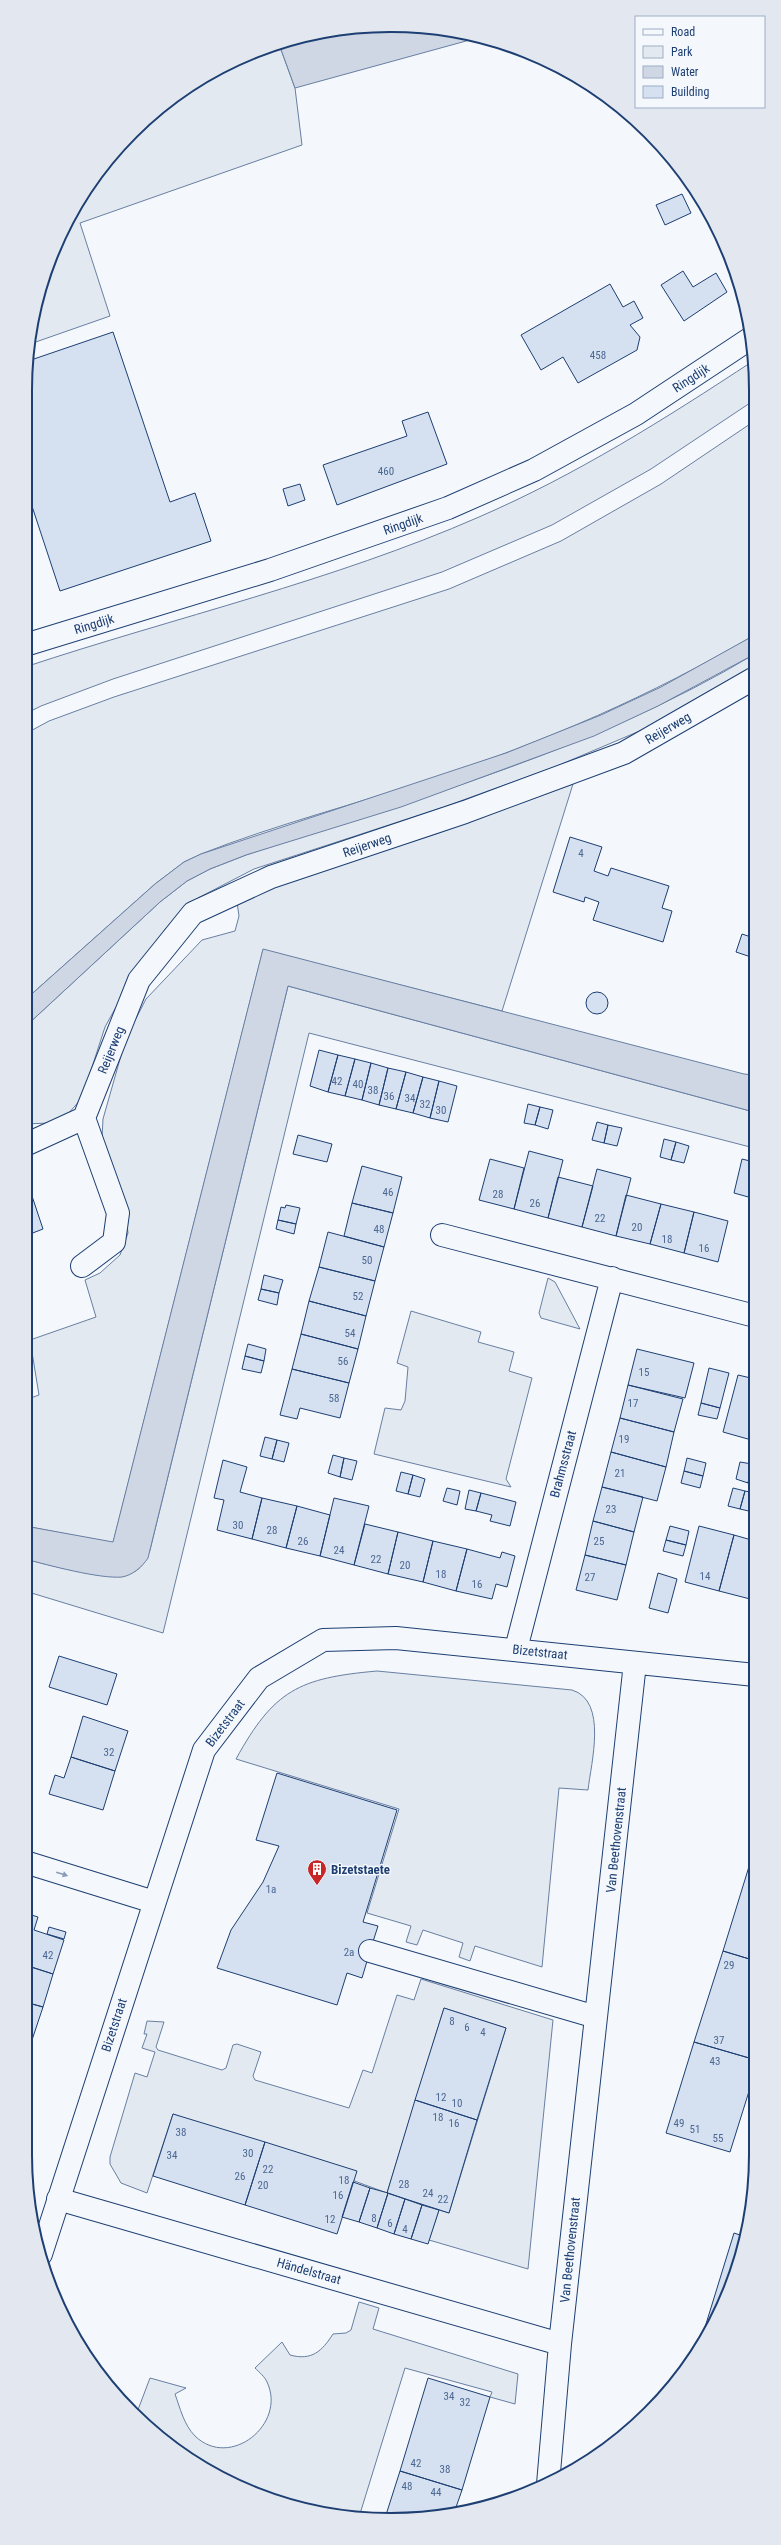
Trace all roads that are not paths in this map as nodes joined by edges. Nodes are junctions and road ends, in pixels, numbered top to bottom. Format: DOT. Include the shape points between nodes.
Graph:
graph roads {
  1 [pos="746,342"];
  2 [pos="32,643"];
  3 [pos="749,682"];
  4 [pos="84,1118"];
  5 [pos="32,1142"];
  6 [pos="442,1235"];
  7 [pos="82,1266"];
  8 [pos="612,1278"];
  9 [pos="749,1314"];
  10 [pos="516,1650"];
  11 [pos="635,1663"];
  12 [pos="749,1674"];
  13 [pos="32,1864"];
  14 [pos="154,1902"];
  15 [pos="370,1951"];
  16 [pos="596,2017"];
  17 [pos="58,2199"];
  18 [pos="43,2244"];
  19 [pos="560,2344"];
  20 [pos="549,2476"];
  1 -- 2 [label="street, Ringdijk" via="636,414 534,470 448,508 270,570"];
  3 -- 4 [label="street, Reijerweg" via="624,753 465,812 271,878 193,913 139,980"];
  4 -- 5 [label="street"];
  4 -- 7 [label="street" via="118,1213 114,1242"];
  6 -- 8 [label="street"];
  8 -- 9 [label="street"];
  8 -- 10 [label="street, Brahmsstraat"];
  10 -- 11 [label="street, Bizetstraat"];
  10 -- 14 [label="street, Bizetstraat" via="396,1638 323,1640 259,1678 204,1750"];
  11 -- 12 [label="street, Bizetstraat"];
  11 -- 16 [label="street, Van Beethovenstraat"];
  13 -- 14 [label="street, one-way"];
  14 -- 17 [label="street, Bizetstraat"];
  15 -- 16 [label="street"];
  16 -- 19 [label="street, Van Beethovenstraat"];
  17 -- 18 [label="street, Bizetstraat"];
  17 -- 19 [label="street, Händelstraat"];
  19 -- 20 [label="street, Van Beethovenstraat"];
}
